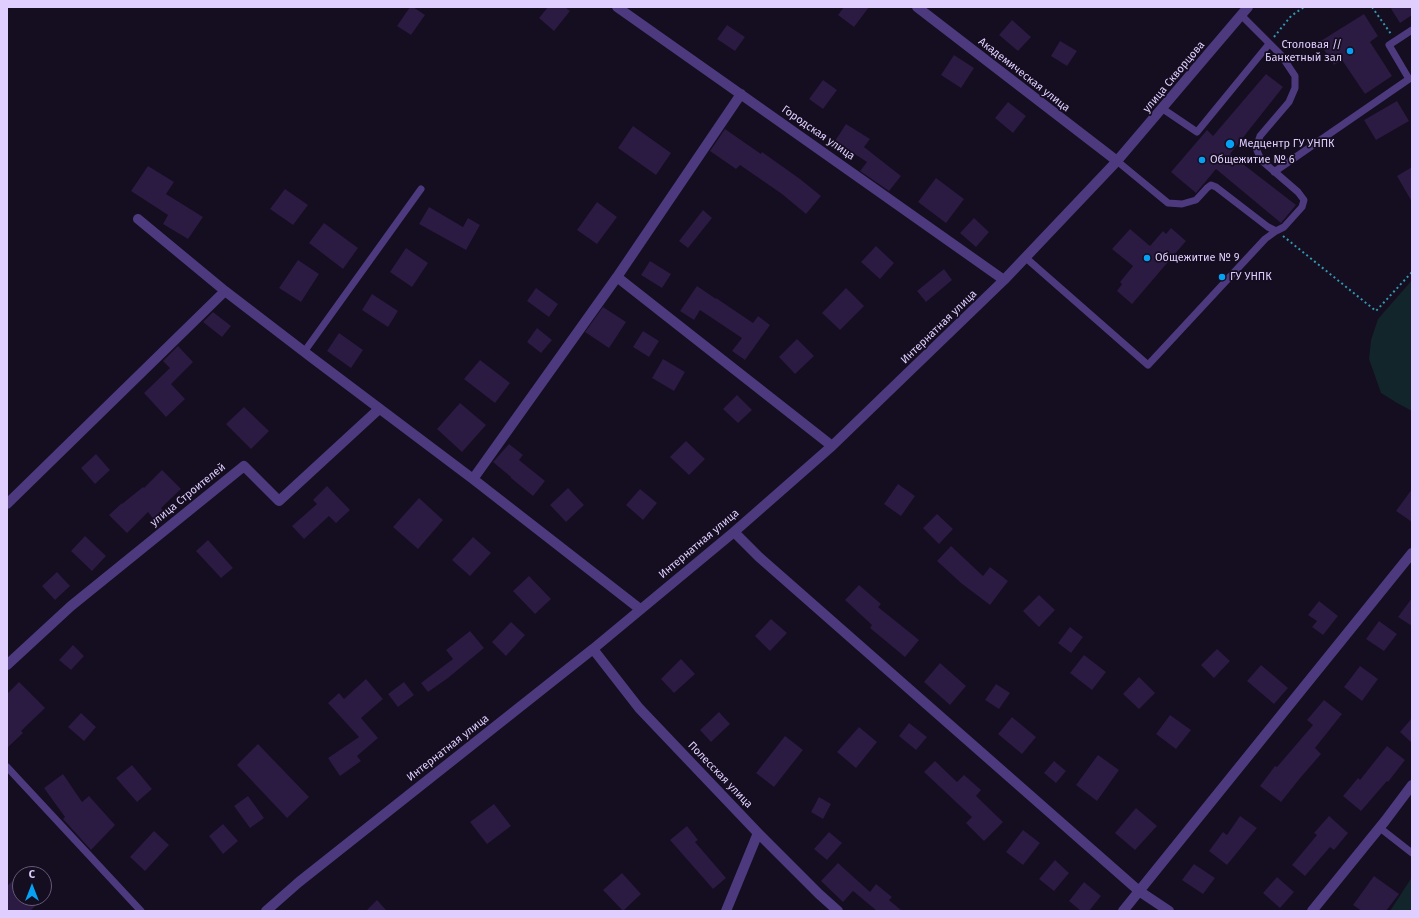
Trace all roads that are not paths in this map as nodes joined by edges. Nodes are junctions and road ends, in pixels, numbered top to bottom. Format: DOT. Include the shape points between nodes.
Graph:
graph roads {
  1 [pos="617,7"];
  2 [pos="917,7"];
  3 [pos="1248,7"];
  4 [pos="1241,15"];
  5 [pos="1412,30"];
  6 [pos="1268,44"];
  7 [pos="741,94"];
  8 [pos="1163,109"];
  9 [pos="1117,162"];
  10 [pos="1274,172"];
  11 [pos="422,190"];
  12 [pos="138,219"];
  13 [pos="1276,231"];
  14 [pos="1026,258"];
  15 [pos="617,277"];
  16 [pos="1004,280"];
  17 [pos="225,291"];
  18 [pos="304,352"];
  19 [pos="379,409"];
  20 [pos="832,446"];
  21 [pos="473,479"];
  22 [pos="7,504"];
  23 [pos="734,532"];
  24 [pos="1412,553"];
  25 [pos="640,609"];
  26 [pos="593,648"];
  27 [pos="7,665"];
  28 [pos="7,767"];
  29 [pos="1412,785"];
  30 [pos="1380,828"];
  31 [pos="758,833"];
  32 [pos="1412,853"];
  33 [pos="1139,891"];
  34 [pos="141,911"];
  35 [pos="266,911"];
  36 [pos="726,911"];
  37 [pos="838,911"];
  38 [pos="1123,911"];
  39 [pos="1170,911"];
  40 [pos="1312,911"];
  1 -- 7 [label="street, Городская улица"];
  2 -- 9 [label="street, Академическая улица"];
  3 -- 4 [label="street, улица Скворцова"];
  4 -- 6 [label="lane"];
  4 -- 8 [label="street, улица Скворцова"];
  5 -- 10 [label="lane" via="1388,45 1409,79"];
  6 -- 8 [label="lane" via="1197,132"];
  6 -- 10 [label="lane" via="1281,55 1295,76 1295,88 1289,102 1260,136 1256,148 1261,160"];
  7 -- 15 [label="street"];
  7 -- 16 [label="street, Городская улица"];
  8 -- 9 [label="street, улица Скворцова"];
  9 -- 13 [label="lane" via="1168,203 1182,204 1196,200 1207,188 1216,187"];
  9 -- 14 [label="street, Интернатная улица"];
  10 -- 13 [label="lane" via="1304,200 1302,207 1284,227"];
  11 -- 18 [label="lane"];
  12 -- 17 [label="street"];
  13 -- 14 [label="lane" via="1265,239 1148,365"];
  14 -- 16 [label="street, Интернатная улица"];
  15 -- 20 [label="street"];
  15 -- 21 [label="street"];
  16 -- 20 [label="street, Интернатная улица"];
  17 -- 18 [label="street"];
  17 -- 22 [label="street"];
  18 -- 19 [label="street"];
  19 -- 21 [label="street"];
  19 -- 27 [label="street, улица Строителей" via="279,501 244,466 71,606"];
  20 -- 23 [label="street, Интернатная улица"];
  21 -- 25 [label="street"];
  23 -- 25 [label="street, Интернатная улица"];
  23 -- 33 [label="street" via="759,557"];
  24 -- 33 [label="street"];
  25 -- 26 [label="street, Интернатная улица"];
  26 -- 31 [label="street, Полесская улица" via="639,708"];
  26 -- 35 [label="street, Интернатная улица"];
  28 -- 34 [label="lane"];
  29 -- 30 [label="street"];
  30 -- 32 [label="lane"];
  30 -- 40 [label="street"];
  31 -- 36 [label="street"];
  31 -- 37 [label="street, Полесская улица"];
  33 -- 38 [label="street"];
  33 -- 39 [label="street"];
}
